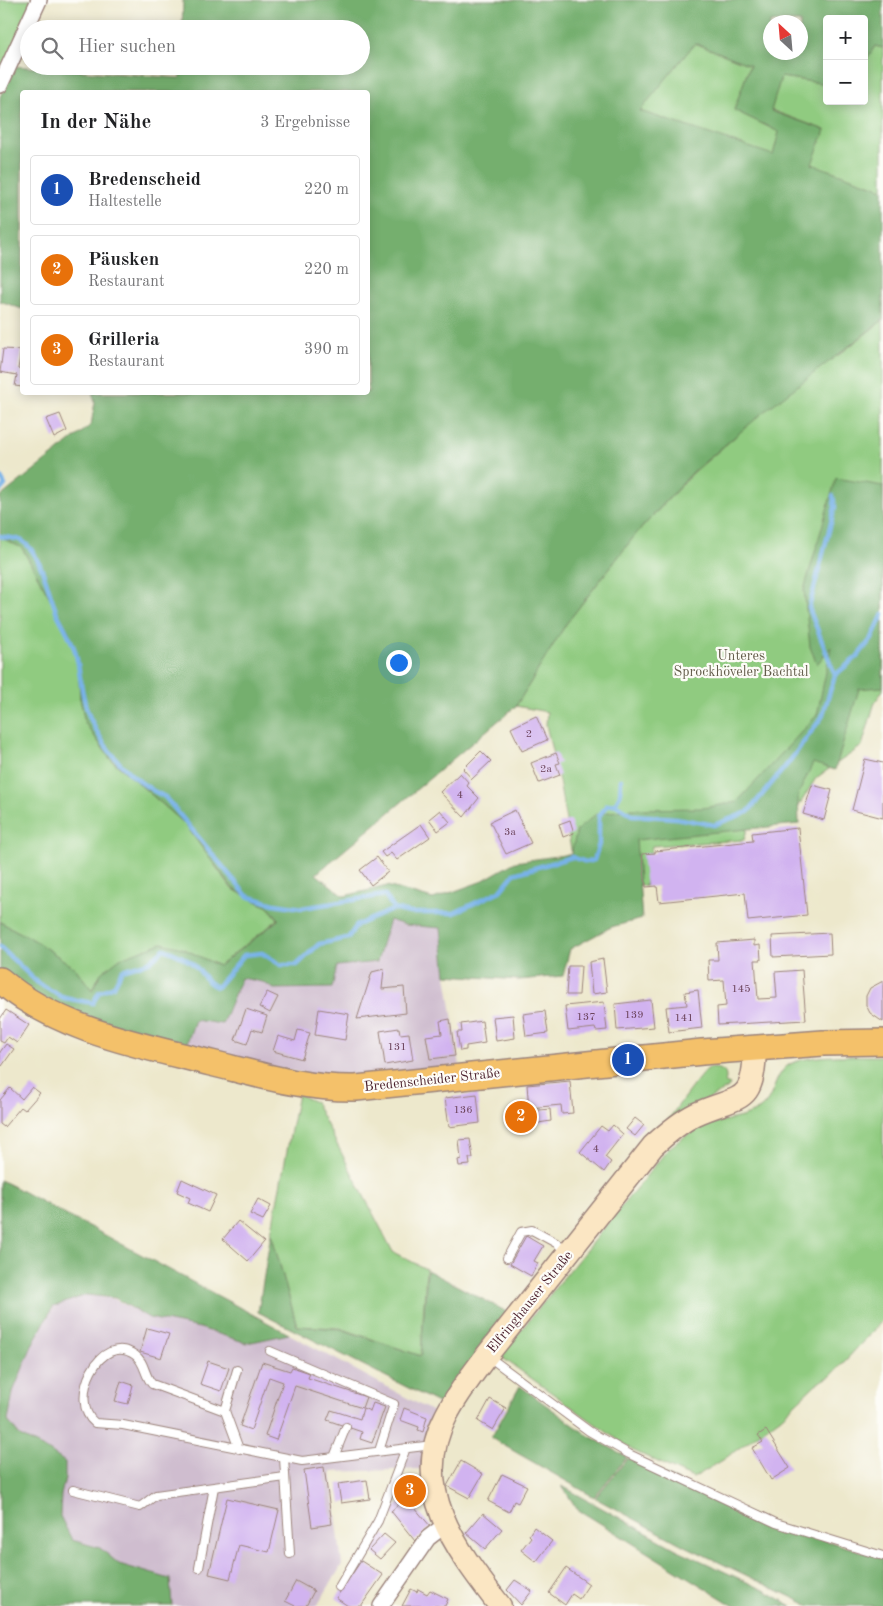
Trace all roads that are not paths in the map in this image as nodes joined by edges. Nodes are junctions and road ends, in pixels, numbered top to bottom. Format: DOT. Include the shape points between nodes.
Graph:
graph roads {
  1 [pos="39,0"];
  2 [pos="30,20"];
  3 [pos="20,41"];
  4 [pos="0,85"];
  5 [pos="0,980"];
  6 [pos="883,1042"];
  7 [pos="755,1049"];
  8 [pos="568,1253"];
  9 [pos="507,1258"];
  10 [pos="270,1351"];
  11 [pos="487,1355"];
  12 [pos="237,1370"];
  13 [pos="225,1411"];
  14 [pos="346,1426"];
  15 [pos="435,1445"];
  16 [pos="406,1448"];
  17 [pos="239,1449"];
  18 [pos="379,1451"];
  19 [pos="334,1457"];
  20 [pos="284,1458"];
  21 [pos="285,1477"];
  22 [pos="214,1487"];
  23 [pos="73,1490"];
  24 [pos="445,1525"];
  25 [pos="290,1554"];
  26 [pos="883,1556"];
  27 [pos="199,1568"];
  28 [pos="338,1587"];
  29 [pos="381,1606"];
  30 [pos="500,1606"];
  1 -- 2 [label="street"];
  3 -- 4 [label="street"];
  5 -- 7 [label="main road, Bredenscheider Straße" via="49,1013 129,1042 316,1088 356,1088"];
  6 -- 7 [label="main road, Bredenscheider Straße"];
  7 -- 8 [label="main road, Elfringhauser Straße" via="754,1075 749,1087 739,1097 696,1114 666,1134"];
  8 -- 9 [label="lane" via="532,1230 521,1232"];
  8 -- 11 [label="main road, Elfringhauser Straße"];
  10 -- 18 [label="lane" via="394,1404"];
  11 -- 15 [label="main road, Elfringhauser Straße" via="446,1416"];
  11 -- 26 [label="lane" via="589,1431 629,1454 776,1523"];
  12 -- 13 [label="lane"];
  13 -- 17 [label="lane"];
  13 -- 17 [label="lane" via="152,1384 141,1359 133,1353 116,1349 94,1366 85,1396 87,1412 95,1423 123,1425"];
  14 -- 19 [label="lane"];
  15 -- 16 [label="lane"];
  15 -- 24 [label="main road, Elfringhauser Straße" via="435,1491"];
  16 -- 18 [label="lane"];
  16 -- 28 [label="lane" via="378,1521"];
  17 -- 20 [label="lane"];
  18 -- 19 [label="lane"];
  19 -- 20 [label="lane" via="302,1461"];
  20 -- 21 [label="lane"];
  21 -- 22 [label="lane"];
  21 -- 25 [label="lane"];
  22 -- 23 [label="lane" via="156,1495 140,1507"];
  22 -- 27 [label="lane"];
  24 -- 29 [label="street" via="428,1538"];
  24 -- 30 [label="main road, Elfringhauser Straße" via="471,1568"];
}
